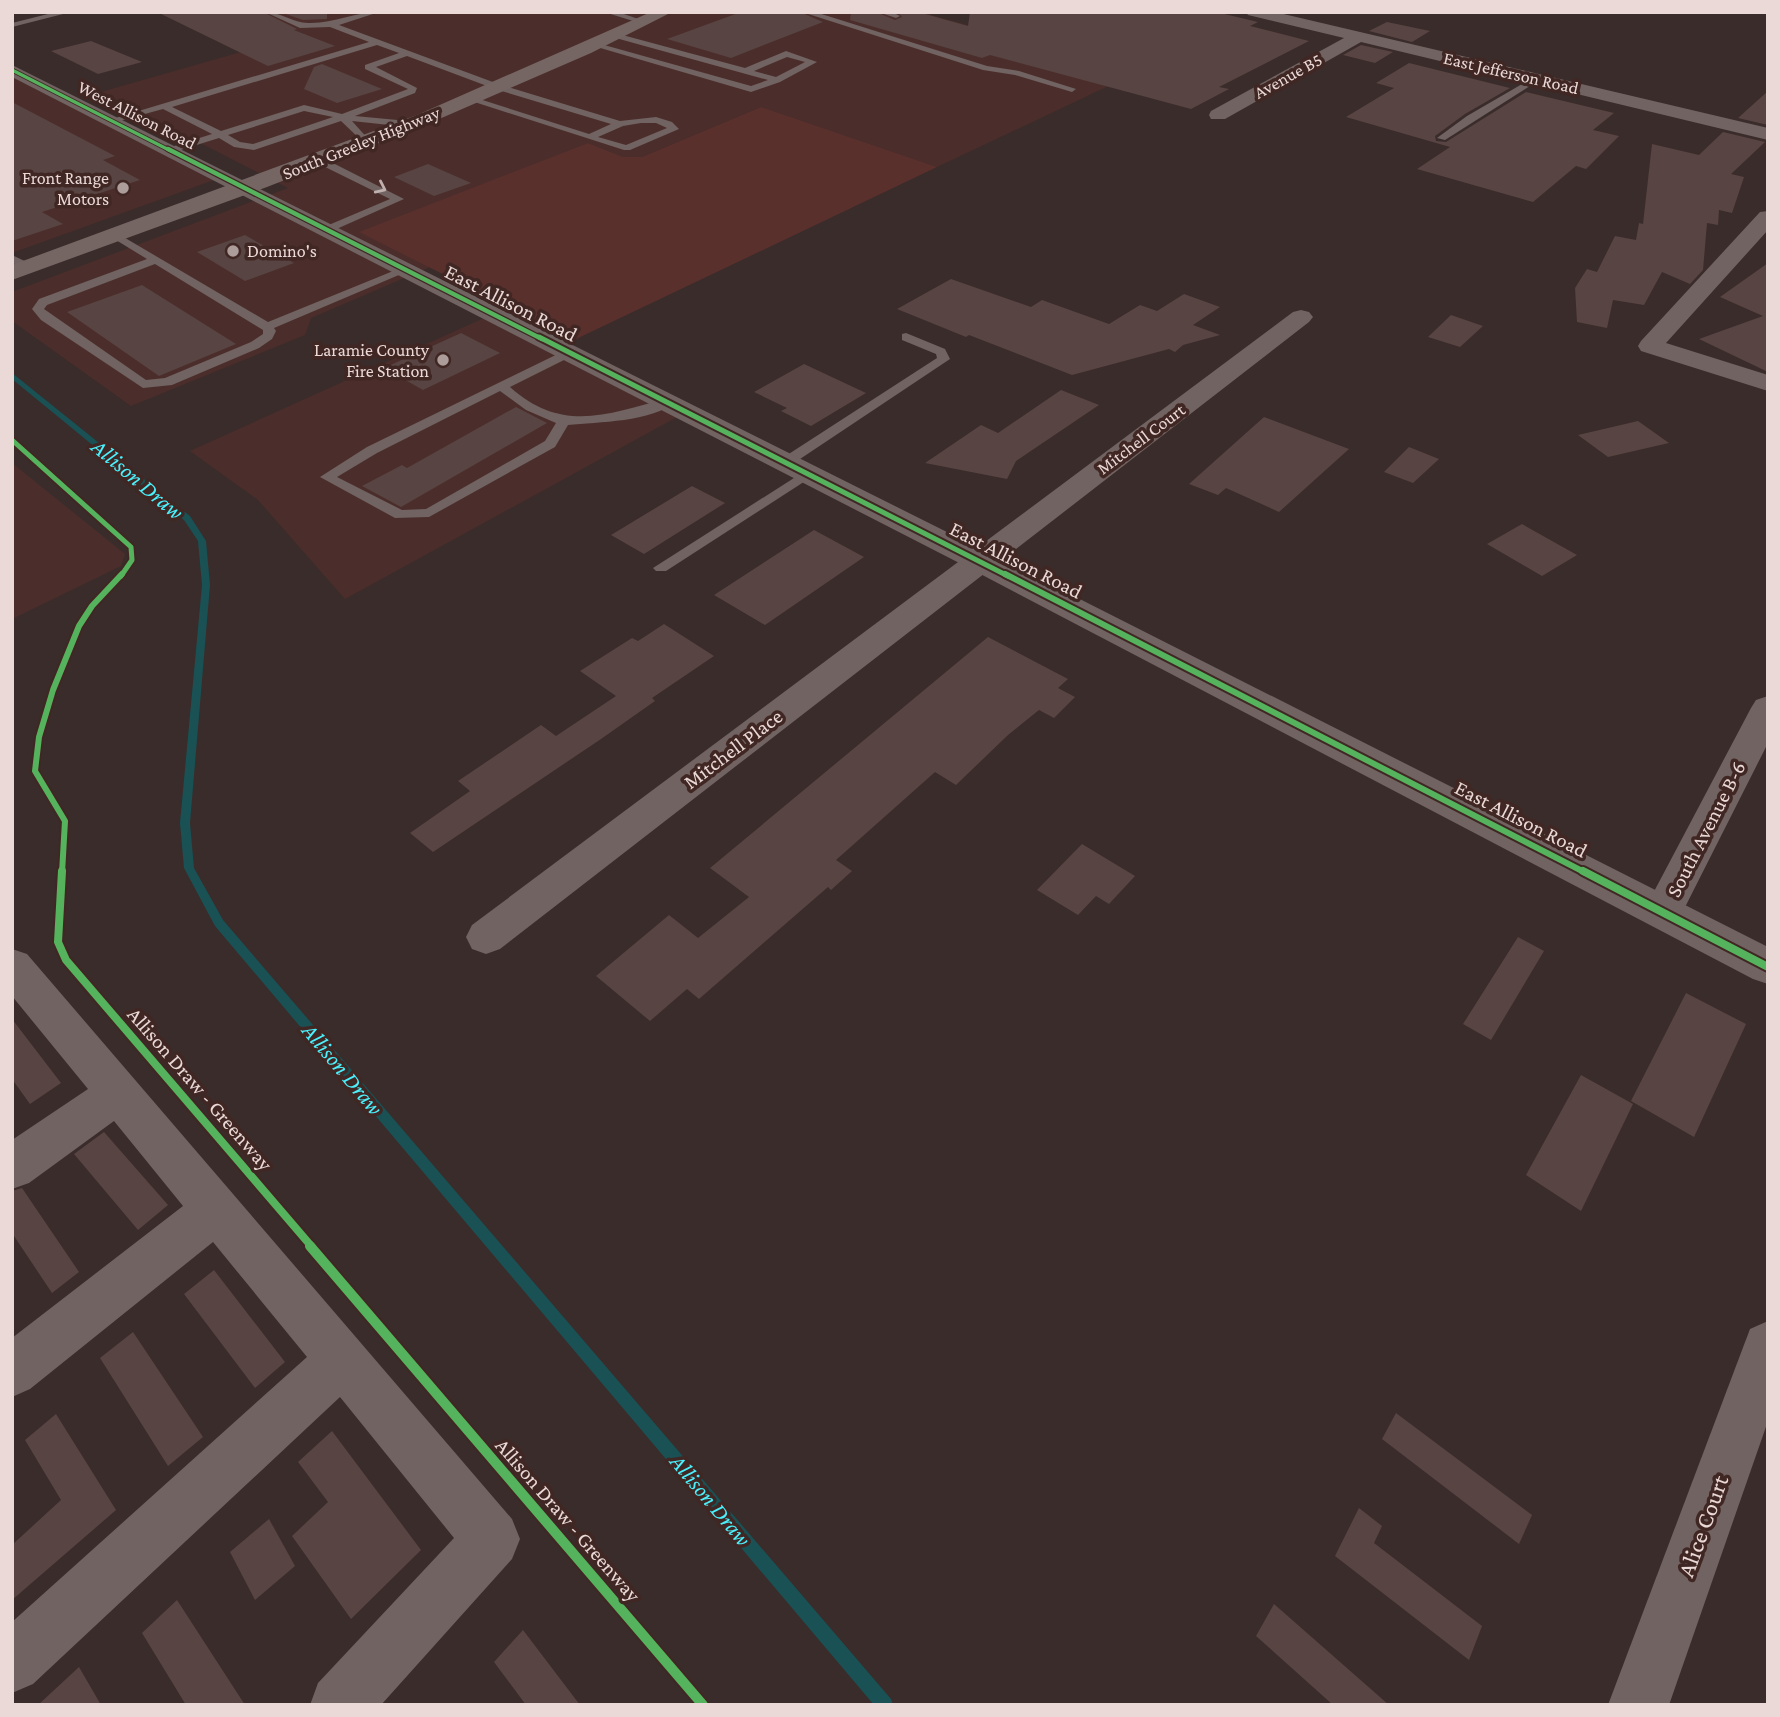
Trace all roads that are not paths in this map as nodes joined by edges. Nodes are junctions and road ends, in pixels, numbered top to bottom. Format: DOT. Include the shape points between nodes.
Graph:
graph roads {
  1 [pos="67,12"];
  2 [pos="269,12"];
  3 [pos="375,12"];
  4 [pos="608,12"];
  5 [pos="664,12"];
  6 [pos="692,12"];
  7 [pos="723,12"];
  8 [pos="806,12"];
  9 [pos="882,12"];
  10 [pos="1254,12"];
  11 [pos="896,16"];
  12 [pos="1352,18"];
  13 [pos="643,22"];
  14 [pos="12,25"];
  15 [pos="331,25"];
  16 [pos="1330,30"];
  17 [pos="615,35"];
  18 [pos="1358,37"];
  19 [pos="376,42"];
  20 [pos="594,44"];
  21 [pos="407,53"];
  22 [pos="12,70"];
  23 [pos="746,71"];
  24 [pos="1537,79"];
  25 [pos="778,80"];
  26 [pos="498,87"];
  27 [pos="1072,89"];
  28 [pos="470,99"];
  29 [pos="163,106"];
  30 [pos="1218,115"];
  31 [pos="343,117"];
  32 [pos="115,121"];
  33 [pos="408,124"];
  34 [pos="620,124"];
  35 [pos="220,134"];
  36 [pos="1768,134"];
  37 [pos="589,137"];
  38 [pos="1442,138"];
  39 [pos="365,141"];
  40 [pos="171,150"];
  41 [pos="319,160"];
  42 [pos="247,188"];
  43 [pos="1768,217"];
  44 [pos="328,229"];
  45 [pos="116,235"];
  46 [pos="156,260"];
  47 [pos="18,266"];
  48 [pos="407,269"];
  49 [pos="1301,317"];
  50 [pos="267,327"];
  51 [pos="906,337"];
  52 [pos="570,352"];
  53 [pos="1768,383"];
  54 [pos="502,386"];
  55 [pos="668,402"];
  56 [pos="564,421"];
  57 [pos="797,468"];
  58 [pos="980,561"];
  59 [pos="661,568"];
  60 [pos="1768,708"];
  61 [pos="1663,912"];
  62 [pos="486,937"];
  63 [pos="12,966"];
  64 [pos="1768,967"];
  65 [pos="118,1093"];
  66 [pos="12,1167"];
  67 [pos="216,1210"];
  68 [pos="1768,1347"];
  69 [pos="341,1361"];
  70 [pos="12,1371"];
  71 [pos="12,1663"];
  72 [pos="340,1705"];
  73 [pos="1638,1705"];
  1 -- 14 [label="lane"];
  2 -- 15 [label="lane" via="303,26"];
  3 -- 15 [label="lane"];
  4 -- 13 [label="lane"];
  5 -- 13 [label="highway, South Greeley Highway"];
  6 -- 7 [label="lane"];
  8 -- 27 [label="lane" via="974,65"];
  9 -- 11 [label="lane"];
  10 -- 16 [label="street, East Jefferson Road"];
  12 -- 16 [label="street"];
  13 -- 17 [label="highway, South Greeley Highway"];
  15 -- 19 [label="lane"];
  16 -- 18 [label="street, East Jefferson Road"];
  17 -- 20 [label="highway, South Greeley Highway"];
  17 -- 23 [label="lane"];
  18 -- 24 [label="street, East Jefferson Road"];
  18 -- 30 [label="street, Avenue B5"];
  19 -- 21 [label="lane"];
  19 -- 29 [label="lane"];
  20 -- 25 [label="lane" via="751,89"];
  20 -- 26 [label="highway, South Greeley Highway"];
  21 -- 26 [label="lane"];
  21 -- 31 [label="lane" via="368,67 409,85 412,91"];
  22 -- 32 [label="street, West Allison Road"];
  23 -- 25 [label="lane"];
  23 -- 25 [label="lane" via="786,54 813,62"];
  24 -- 36 [label="street, East Jefferson Road"];
  24 -- 38 [label="lane"];
  26 -- 28 [label="highway, South Greeley Highway"];
  26 -- 34 [label="lane"];
  28 -- 33 [label="highway, South Greeley Highway"];
  28 -- 37 [label="lane"];
  29 -- 32 [label="lane"];
  29 -- 35 [label="lane"];
  31 -- 33 [label="lane"];
  31 -- 35 [label="lane" via="304,108"];
  31 -- 35 [label="lane" via="254,147 237,145"];
  31 -- 39 [label="lane"];
  32 -- 40 [label="street, West Allison Road"];
  33 -- 39 [label="highway, South Greeley Highway"];
  34 -- 37 [label="lane"];
  34 -- 37 [label="lane" via="648,119 674,128 627,148"];
  35 -- 40 [label="lane"];
  39 -- 41 [label="highway, South Greeley Highway"];
  40 -- 42 [label="street, West Allison Road"];
  41 -- 42 [label="highway, South Greeley Highway"];
  41 -- 44 [label="lane, one-way" via="399,199"];
  42 -- 44 [label="street, East Allison Road"];
  42 -- 45 [label="highway, South Greeley Highway"];
  43 -- 53 [label="street" via="1650,346"];
  44 -- 48 [label="street, East Allison Road"];
  45 -- 46 [label="lane"];
  45 -- 47 [label="highway, South Greeley Highway"];
  46 -- 50 [label="lane"];
  46 -- 50 [label="lane" via="43,302 38,309 143,384 167,382 255,345 268,337"];
  48 -- 50 [label="lane"];
  48 -- 52 [label="street, East Allison Road"];
  49 -- 58 [label="street, Mitchell Court"];
  51 -- 57 [label="lane" via="941,352 944,359"];
  52 -- 54 [label="lane"];
  52 -- 55 [label="street, East Allison Road"];
  54 -- 56 [label="lane" via="516,400"];
  54 -- 56 [label="lane" via="327,477 400,515 429,513 550,444"];
  55 -- 56 [label="lane" via="624,417"];
  55 -- 57 [label="street, East Allison Road"];
  57 -- 58 [label="street, East Allison Road"];
  57 -- 59 [label="lane"];
  58 -- 61 [label="street, East Allison Road"];
  58 -- 62 [label="street, Mitchell Place"];
  60 -- 61 [label="street, South Avenue B-6"];
  61 -- 64 [label="street, East Allison Road"];
  63 -- 65 [label="street"];
  65 -- 66 [label="street"];
  65 -- 67 [label="street"];
  67 -- 69 [label="street"];
  67 -- 70 [label="street"];
  68 -- 73 [label="street, Alice Court"];
  69 -- 71 [label="street"];
  69 -- 72 [label="street" via="492,1539"];
}
